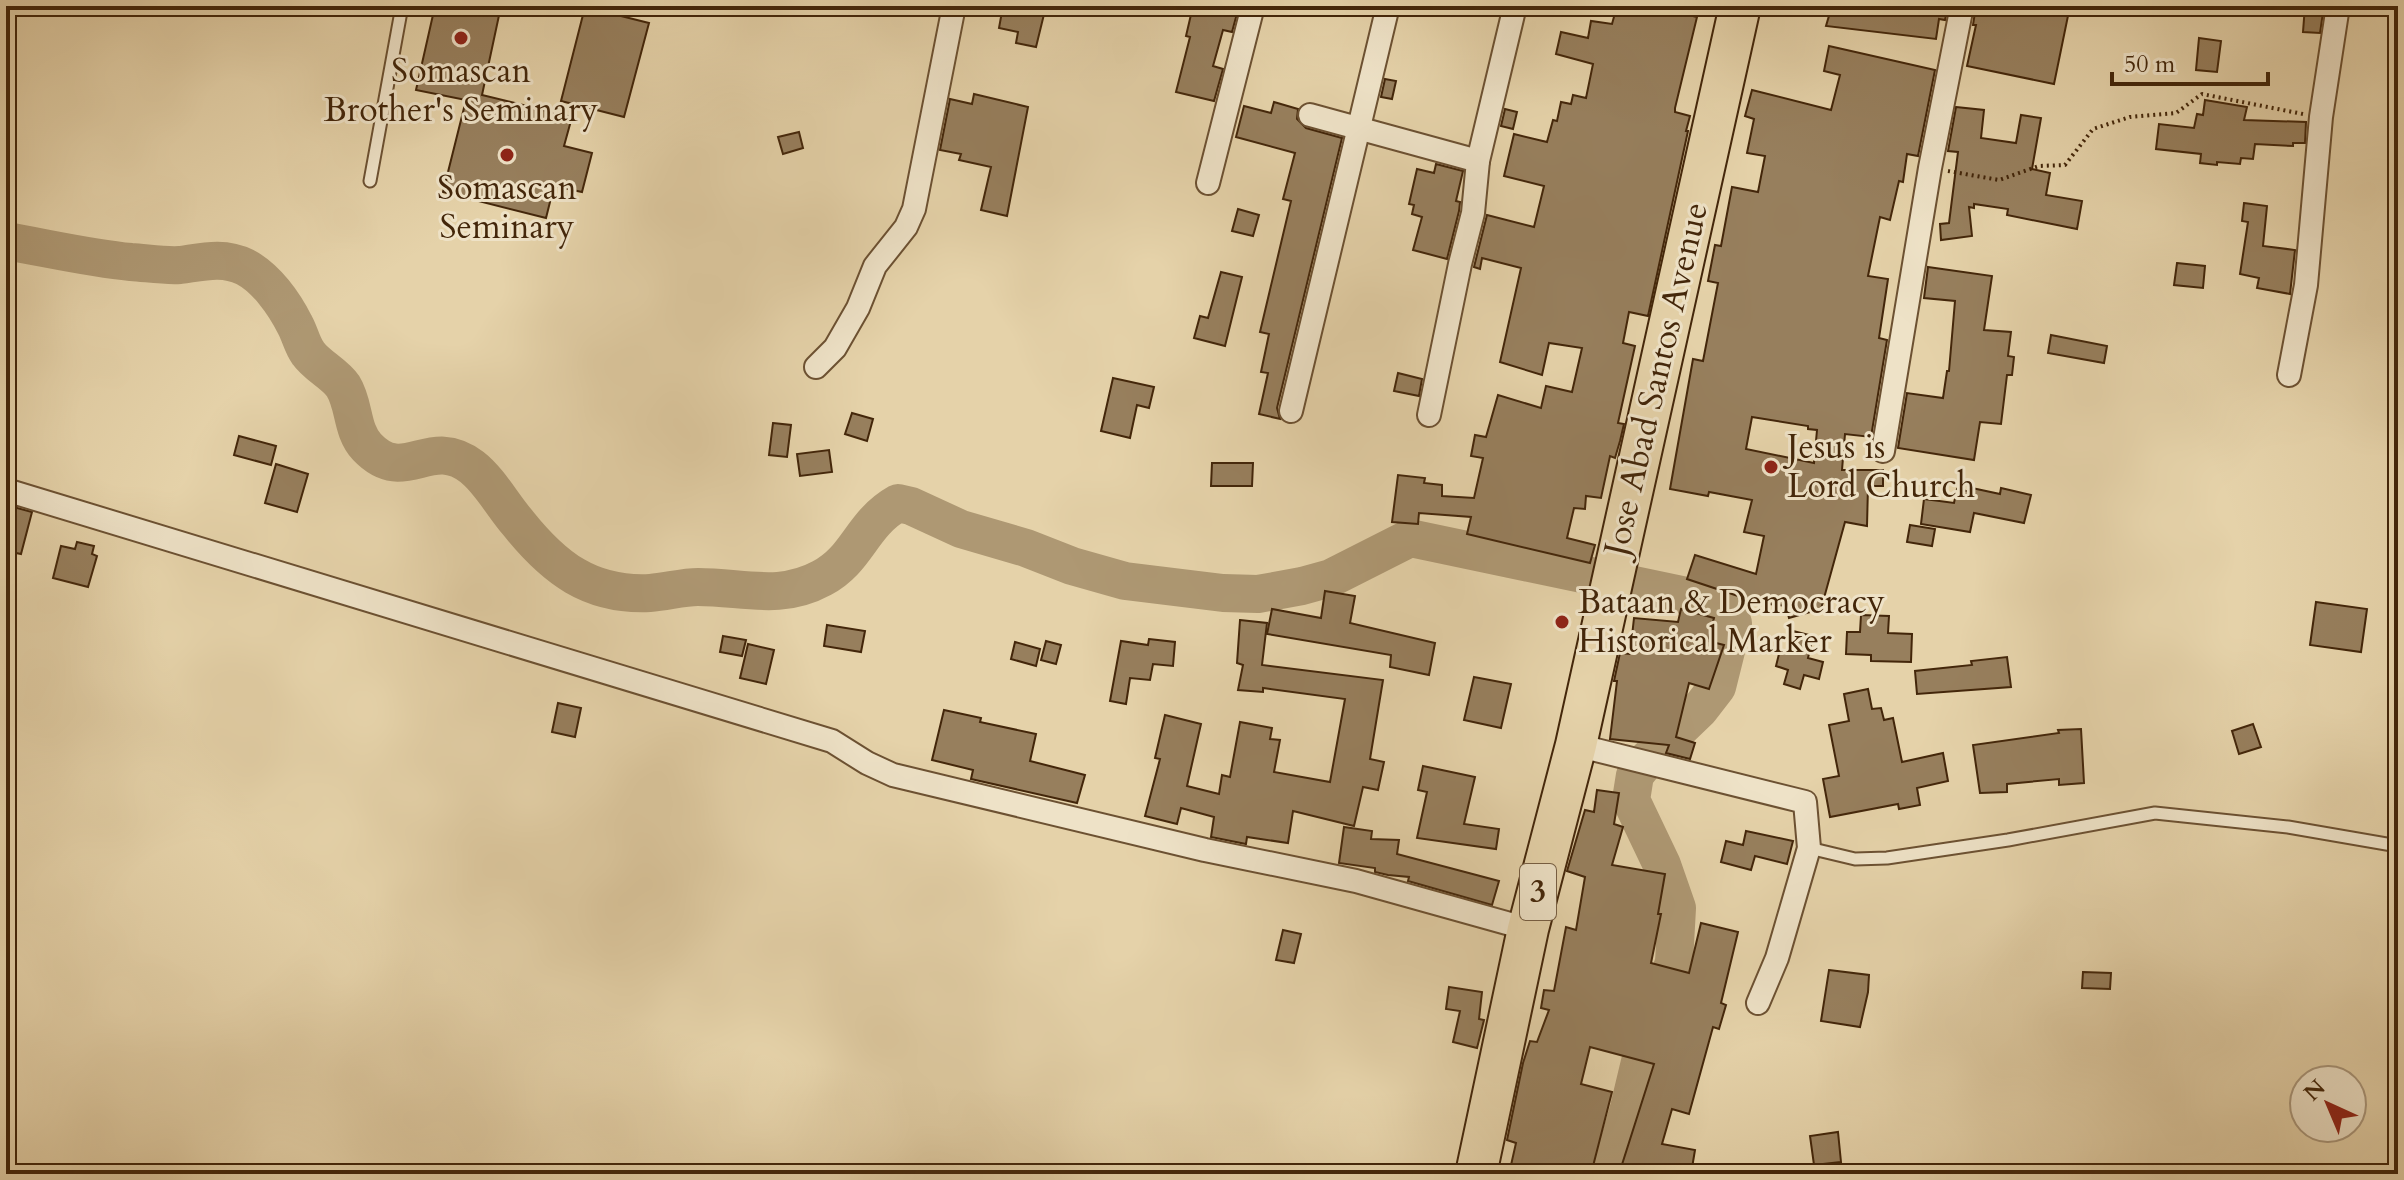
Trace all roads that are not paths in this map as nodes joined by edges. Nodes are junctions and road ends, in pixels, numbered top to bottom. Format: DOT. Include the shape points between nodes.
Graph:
graph roads {
  1 [pos="402,6"];
  2 [pos="954,6"];
  3 [pos="1253,6"];
  4 [pos="1388,6"];
  5 [pos="1515,6"];
  6 [pos="1740,6"];
  7 [pos="1962,6"];
  8 [pos="2338,6"];
  9 [pos="1310,115"];
  10 [pos="1358,130"];
  11 [pos="1478,161"];
  12 [pos="370,181"];
  13 [pos="1208,183"];
  14 [pos="816,367"];
  15 [pos="2289,375"];
  16 [pos="1291,411"];
  17 [pos="1429,415"];
  18 [pos="1883,451"];
  19 [pos="6,490"];
  20 [pos="1576,745"];
  21 [pos="2398,846"];
  22 [pos="1809,848"];
  23 [pos="1528,929"];
  24 [pos="1758,1003"];
  25 [pos="1476,1174"];
  1 -- 12 [label="lane"];
  2 -- 14 [label="street" via="914,209 875,266 835,348"];
  3 -- 13 [label="street"];
  4 -- 10 [label="street"];
  5 -- 11 [label="street"];
  6 -- 20 [label="highway, Jose Abad Santos Avenue / 3"];
  7 -- 18 [label="street"];
  8 -- 15 [label="street" via="2321,117 2306,285"];
  9 -- 10 [label="street"];
  10 -- 11 [label="street"];
  10 -- 16 [label="street"];
  11 -- 17 [label="street" via="1473,213"];
  19 -- 23 [label="street" via="832,741 893,775 1356,881"];
  20 -- 22 [label="street" via="1805,802"];
  20 -- 23 [label="highway, Jose Abad Santos Avenue / 3"];
  21 -- 22 [label="lane" via="2288,827 2155,813 1887,858 1855,859"];
  22 -- 24 [label="street"];
  23 -- 25 [label="highway, Jose Abad Santos Avenue / 3"];
}
